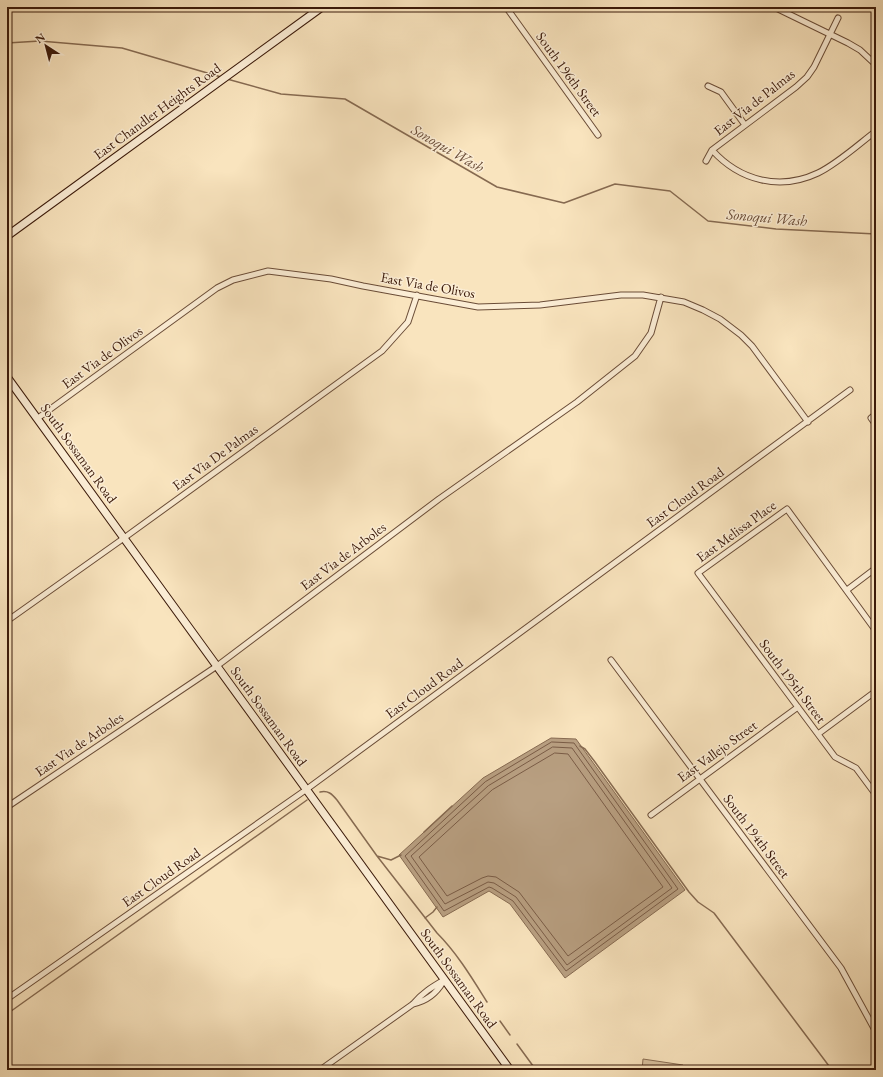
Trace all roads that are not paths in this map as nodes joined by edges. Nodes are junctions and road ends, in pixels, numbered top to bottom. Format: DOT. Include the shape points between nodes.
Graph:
graph roads {
  1 [pos="322,7"];
  2 [pos="506,7"];
  3 [pos="774,7"];
  4 [pos="838,18"];
  5 [pos="831,34"];
  6 [pos="876,65"];
  7 [pos="708,86"];
  8 [pos="745,125"];
  9 [pos="876,131"];
  10 [pos="598,135"];
  11 [pos="712,150"];
  12 [pos="706,161"];
  13 [pos="7,236"];
  14 [pos="417,295"];
  15 [pos="661,298"];
  16 [pos="7,377"];
  17 [pos="850,390"];
  18 [pos="876,414"];
  19 [pos="38,418"];
  20 [pos="808,422"];
  21 [pos="876,425"];
  22 [pos="124,538"];
  23 [pos="876,568"];
  24 [pos="698,573"];
  25 [pos="846,590"];
  26 [pos="7,621"];
  27 [pos="876,631"];
  28 [pos="611,660"];
  29 [pos="217,666"];
  30 [pos="876,691"];
  31 [pos="798,707"];
  32 [pos="818,734"];
  33 [pos="699,779"];
  34 [pos="307,789"];
  35 [pos="876,795"];
  36 [pos="7,807"];
  37 [pos="651,815"];
  38 [pos="444,980"];
  39 [pos="7,999"];
  40 [pos="876,1032"];
  41 [pos="320,1070"];
  42 [pos="510,1070"];
  1 -- 13 [label="main road, East Chandler Heights Road"];
  2 -- 10 [label="street, South 196th Street"];
  3 -- 5 [label="street"];
  4 -- 5 [label="street, East Via de Palmas"];
  5 -- 6 [label="street" via="860,50"];
  5 -- 8 [label="street, East Via de Palmas" via="807,77"];
  7 -- 8 [label="street" via="721,92"];
  8 -- 11 [label="street, East Via de Palmas"];
  9 -- 11 [label="street" via="820,172 790,182 751,178 728,165"];
  11 -- 12 [label="street, East Via de Palmas"];
  14 -- 15 [label="street, East Via de Olivos" via="478,306 540,305 621,295"];
  14 -- 19 [label="street, East Via de Olivos" via="331,279 268,271 233,280 217,288"];
  14 -- 22 [label="street, East Via De Palmas" via="408,322 382,351"];
  15 -- 20 [label="street, East Via de Olivos" via="684,302 703,310 741,335 752,346"];
  15 -- 29 [label="street, East Via de Arboles" via="651,333 635,356 577,402 440,499"];
  16 -- 19 [label="main road, South Sossaman Road"];
  17 -- 20 [label="street, East Cloud Road"];
  18 -- 21 [label="street" via="871,418"];
  19 -- 22 [label="main road, South Sossaman Road"];
  20 -- 34 [label="street, East Cloud Road"];
  22 -- 26 [label="street, East Via De Palmas"];
  22 -- 29 [label="main road, South Sossaman Road"];
  23 -- 25 [label="street"];
  24 -- 25 [label="street, East Melissa Place" via="787,509"];
  24 -- 31 [label="street, South 195th Street"];
  25 -- 27 [label="street"];
  28 -- 33 [label="street, South 194th Street"];
  29 -- 34 [label="main road, South Sossaman Road"];
  29 -- 36 [label="street, East Via de Arboles"];
  30 -- 32 [label="street"];
  31 -- 32 [label="street, South 195th Street"];
  31 -- 33 [label="street, East Vallejo Street"];
  32 -- 35 [label="street, South 195th Street" via="839,760 856,768"];
  33 -- 37 [label="street, East Vallejo Street"];
  33 -- 40 [label="street, South 194th Street" via="841,968"];
  34 -- 38 [label="main road, South Sossaman Road"];
  34 -- 39 [label="street, East Cloud Road"];
  38 -- 41 [label="street" via="437,991 423,1002 413,1004"];
  38 -- 42 [label="main road, South Sossaman Road"];
}
